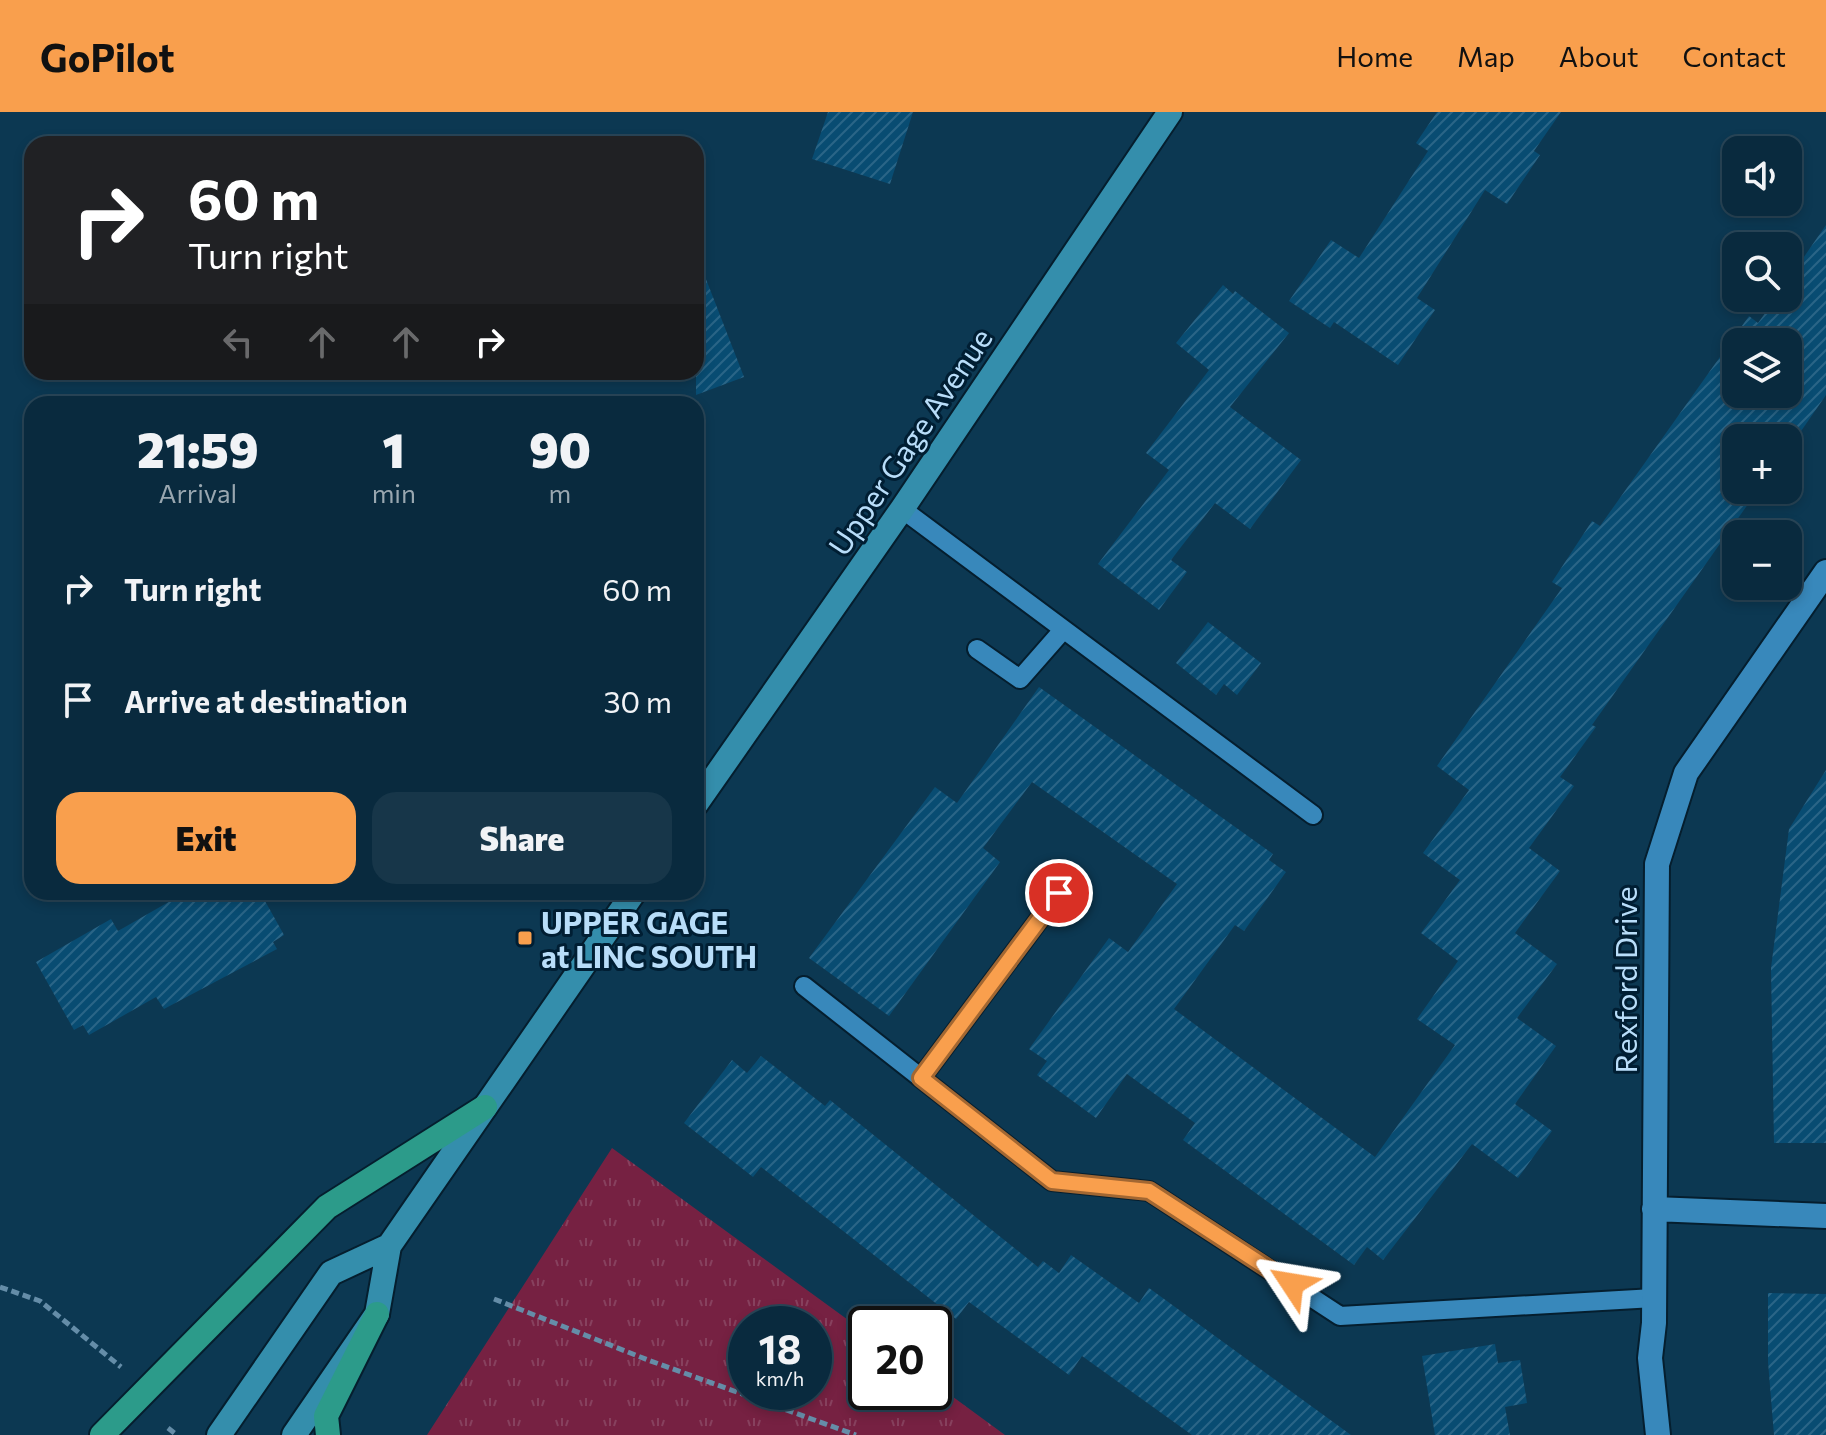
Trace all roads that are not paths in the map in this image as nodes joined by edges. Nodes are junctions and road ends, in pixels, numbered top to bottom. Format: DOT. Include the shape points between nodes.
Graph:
graph roads {
  1 [pos="1170,112"];
  2 [pos="902,509"];
  3 [pos="1826,572"];
  4 [pos="1063,630"];
  5 [pos="977,649"];
  6 [pos="704,793"];
  7 [pos="1313,815"];
  8 [pos="1059,893"];
  9 [pos="628,900"];
  10 [pos="804,986"];
  11 [pos="921,1078"];
  12 [pos="485,1107"];
  13 [pos="1654,1209"];
  14 [pos="1826,1216"];
  15 [pos="389,1246"];
  16 [pos="1654,1298"];
  17 [pos="377,1314"];
  18 [pos="102,1435"];
  19 [pos="219,1435"];
  20 [pos="294,1435"];
  21 [pos="328,1435"];
  22 [pos="1658,1435"];
  1 -- 2 [label="main road, Upper Gage Avenue"];
  2 -- 4 [label="lane"];
  2 -- 6 [label="main road, Upper Gage Avenue"];
  3 -- 13 [label="street, Rexford Drive" via="1686,773 1657,864"];
  4 -- 5 [label="lane" via="1020,679"];
  4 -- 7 [label="lane"];
  8 -- 11 [label="lane"];
  9 -- 12 [label="main road"];
  10 -- 11 [label="lane"];
  11 -- 16 [label="lane" via="1052,1181 1149,1191 1340,1316"];
  12 -- 15 [label="main road"];
  12 -- 18 [label="highway" via="327,1207"];
  13 -- 14 [label="street"];
  13 -- 16 [label="street, Rexford Drive"];
  15 -- 17 [label="main road"];
  15 -- 19 [label="main road" via="331,1273"];
  16 -- 22 [label="street, Rexford Drive" via="1650,1358"];
  17 -- 20 [label="main road"];
  17 -- 21 [label="highway" via="326,1416"];
}
